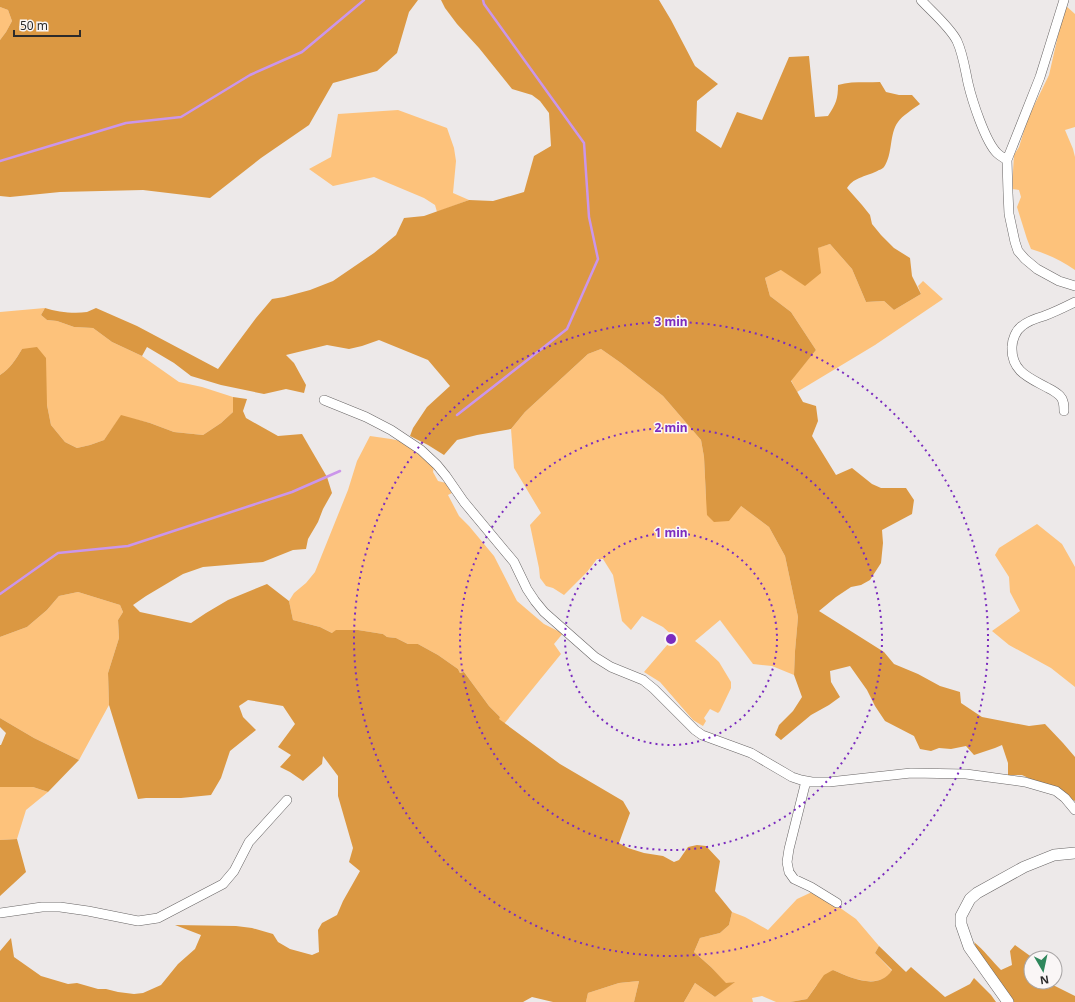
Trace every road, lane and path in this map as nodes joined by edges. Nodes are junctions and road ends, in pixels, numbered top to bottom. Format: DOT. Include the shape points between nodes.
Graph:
graph roads {
  1 [pos="921,0"];
  2 [pos="1064,0"];
  3 [pos="1007,160"];
  4 [pos="1075,286"];
  5 [pos="1075,302"];
  6 [pos="324,400"];
  7 [pos="1064,411"];
  8 [pos="806,781"];
  9 [pos="287,800"];
  10 [pos="1075,810"];
  11 [pos="1075,853"];
  12 [pos="837,903"];
  13 [pos="0,913"];
  14 [pos="1008,1002"];
  1 -- 3 [label="street" via="956,40 969,88 985,132 997,153"];
  2 -- 3 [label="street" via="1040,77"];
  3 -- 4 [label="street" via="1009,214 1018,251 1037,268 1059,281"];
  5 -- 7 [label="street" via="1021,326 1012,342 1014,363 1018,369 1060,396"];
  6 -- 8 [label="street" via="361,414 421,450 446,476 464,502 514,562 527,589 544,612 596,657 654,688 702,735 751,753 792,777"];
  8 -- 10 [label="street" via="829,782 910,773 966,774 1025,782 1056,791"];
  8 -- 12 [label="street" via="789,849 789,872 794,879"];
  9 -- 13 [label="street" via="249,842 234,871 223,884 158,918 138,921 60,907"];
  11 -- 14 [label="street" via="1054,855 1024,867 977,893 970,899 961,916 969,947"];
}
